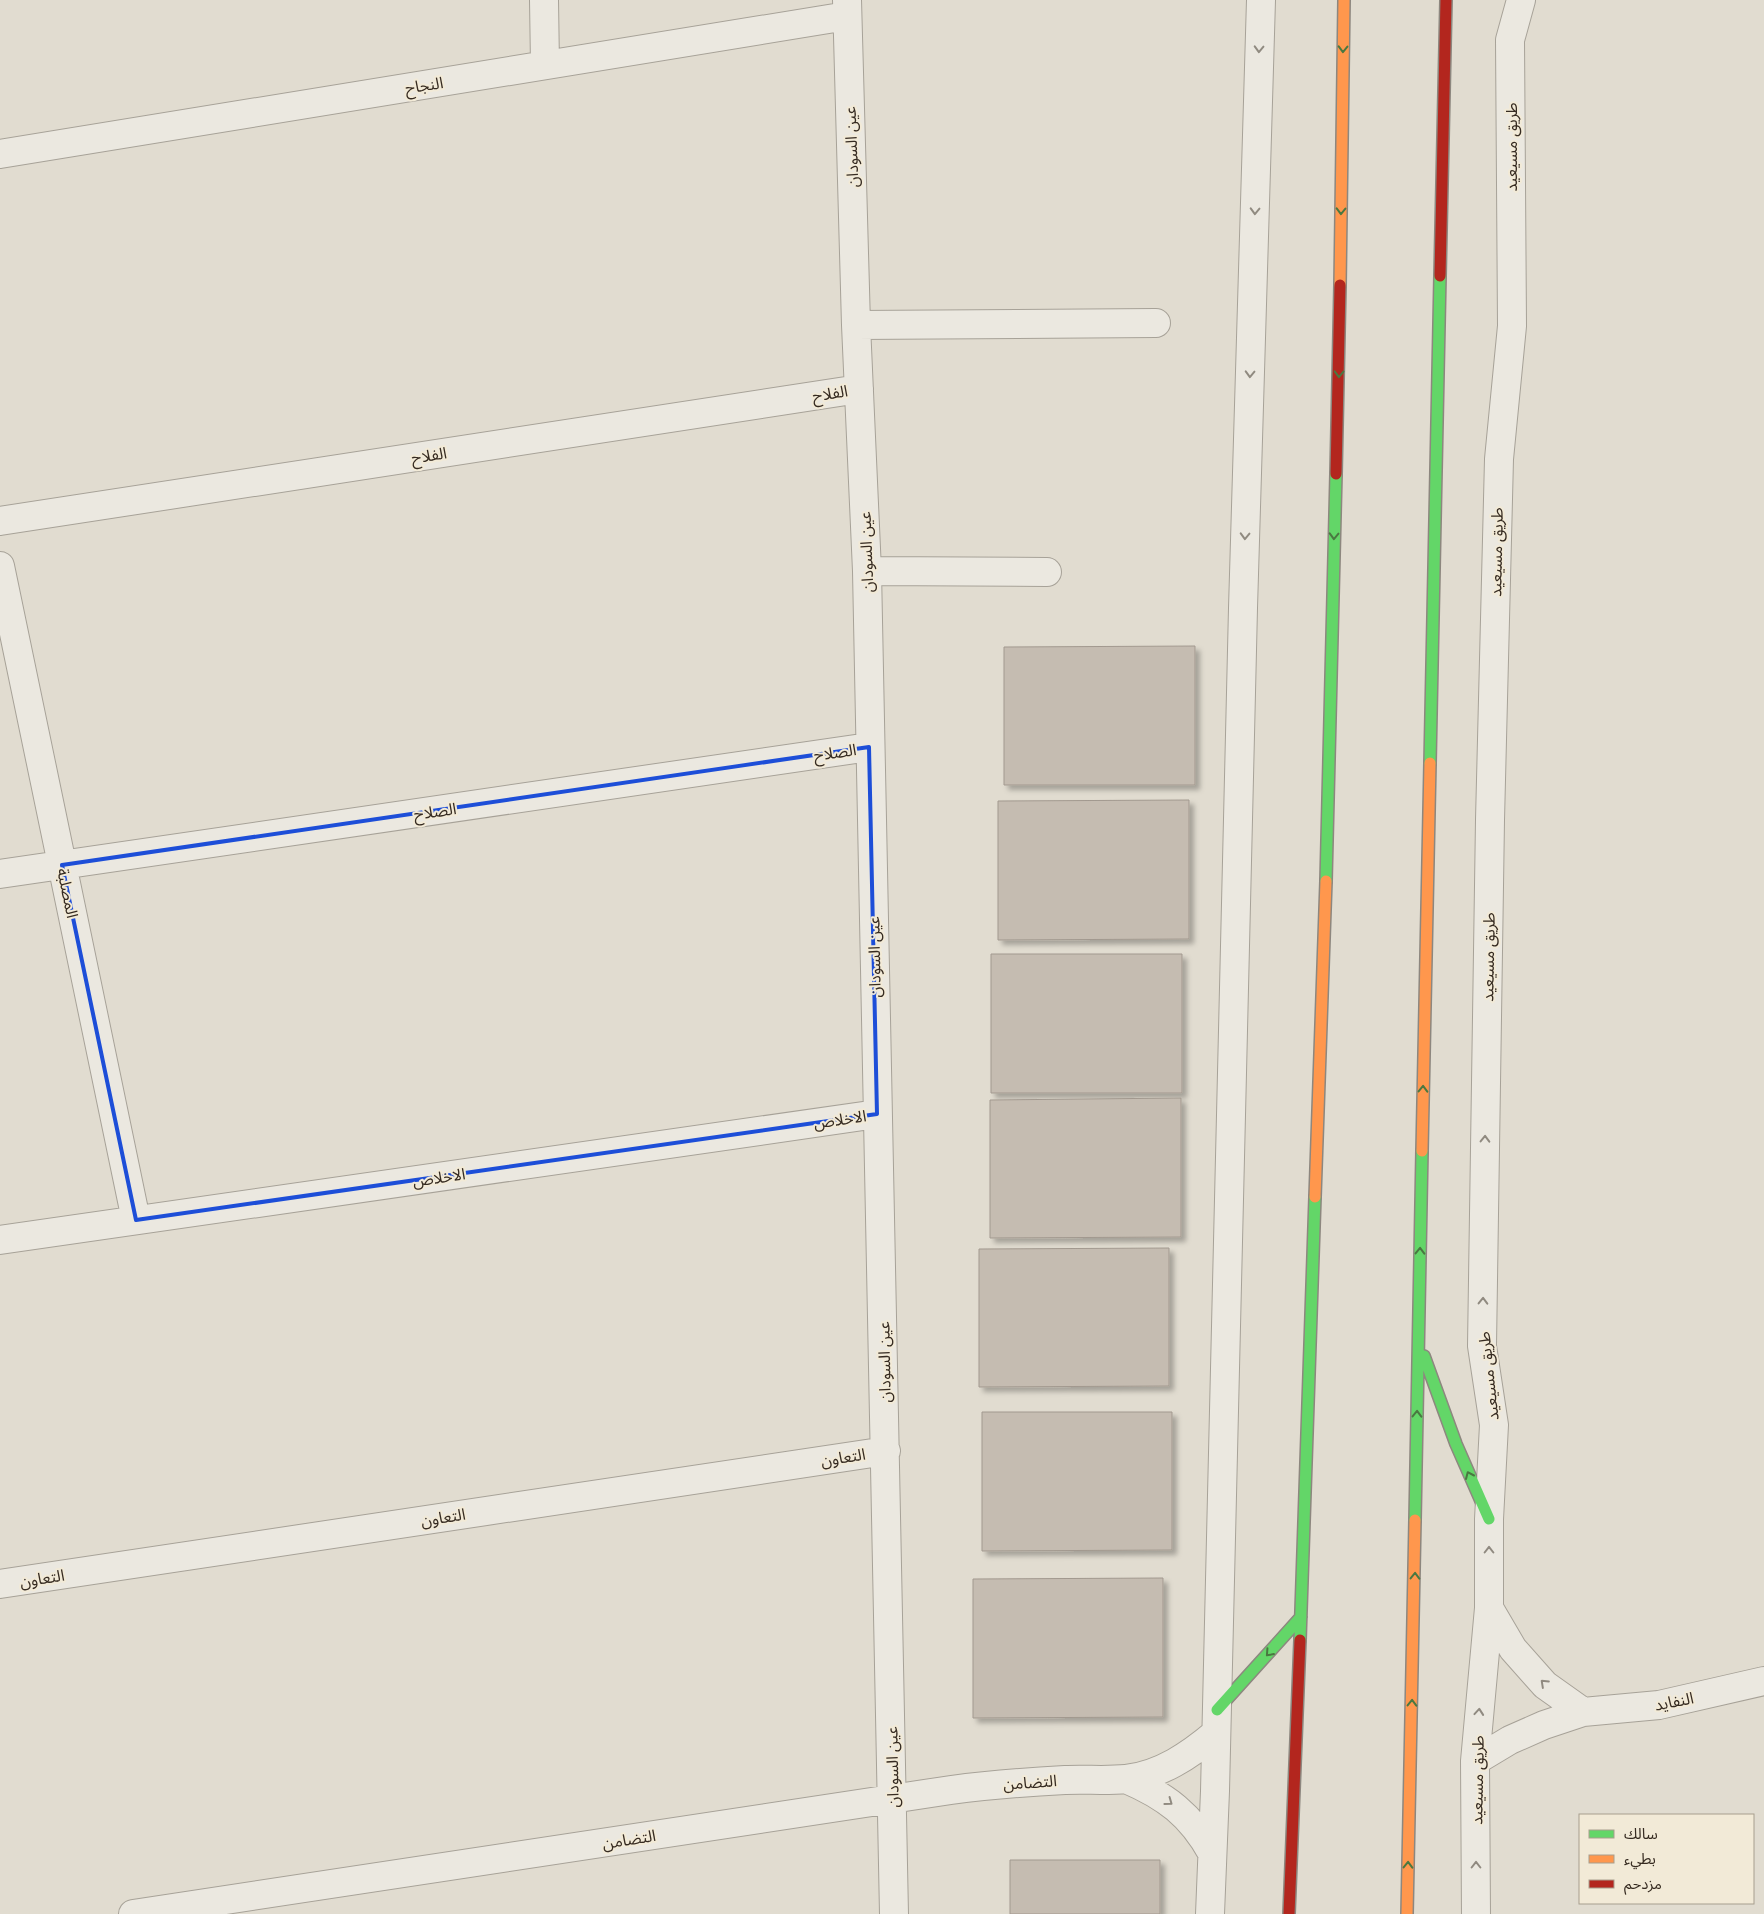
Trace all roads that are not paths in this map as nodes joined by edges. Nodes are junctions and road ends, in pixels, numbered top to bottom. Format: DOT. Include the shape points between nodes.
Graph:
graph roads {
  1 [pos="544,0"];
  2 [pos="1261,0"];
  3 [pos="1344,0"];
  4 [pos="1521,0"];
  5 [pos="1449,4"];
  6 [pos="847,8"];
  7 [pos="546,65"];
  8 [pos="0,154"];
  9 [pos="1156,323"];
  10 [pos="856,325"];
  11 [pos="859,389"];
  12 [pos="0,521"];
  13 [pos="0,566"];
  14 [pos="867,571"];
  15 [pos="1047,572"];
  16 [pos="869,747"];
  17 [pos="62,865"];
  18 [pos="0,874"];
  19 [pos="877,1114"];
  20 [pos="136,1220"];
  21 [pos="0,1240"];
  22 [pos="1418,1335"];
  23 [pos="886,1451"];
  24 [pos="1489,1519"];
  25 [pos="0,1584"];
  26 [pos="1489,1608"];
  27 [pos="1301,1617"];
  28 [pos="1764,1682"];
  29 [pos="1583,1712"];
  30 [pos="1217,1722"];
  31 [pos="1475,1761"];
  32 [pos="1126,1779"];
  33 [pos="893,1799"];
  34 [pos="1212,1853"];
  35 [pos="132,1914"];
  36 [pos="894,1914"];
  37 [pos="1210,1914"];
  38 [pos="1289,1914"];
  39 [pos="1406,1914"];
  40 [pos="1476,1914"];
  1 -- 7 [label="street"];
  2 -- 30 [label="street, one-way" via="1243,588"];
  3 -- 27 [label="highway, one-way" via="1329,796"];
  24 -- 4 [label="street, طريق مسيعيد, one-way" via="1494,1424 1482,1346 1490,820 1498,459 1512,326 1510,40"];
  22 -- 5 [label="highway, one-way"];
  6 -- 7 [label="street, النجاح"];
  6 -- 10 [label="street, عين السودان"];
  7 -- 8 [label="street, النجاح"];
  9 -- 10 [label="street"];
  10 -- 11 [label="street, عين السودان"];
  11 -- 12 [label="street, الفلاح"];
  11 -- 14 [label="street, عين السودان"];
  13 -- 17 [label="street, المصلبة"];
  14 -- 15 [label="street"];
  14 -- 16 [label="street, عين السودان"];
  16 -- 17 [label="street, الصلاح"];
  16 -- 19 [label="street, عين السودان"];
  17 -- 18 [label="street, الصلاح"];
  17 -- 20 [label="street, المصلبة"];
  19 -- 20 [label="street, الاخلاص"];
  19 -- 23 [label="street, عين السودان"];
  20 -- 21 [label="street, الاخلاص"];
  24 -- 22 [label="highway, one-way" via="1456,1444"];
  39 -- 22 [label="highway, one-way"];
  23 -- 25 [label="street, التعاون"];
  23 -- 33 [label="street, عين السودان"];
  26 -- 24 [label="street, طريق مسيعيد, one-way"];
  29 -- 26 [label="street, one-way" via="1545,1685 1513,1649"];
  31 -- 26 [label="street, طريق مسيعيد, one-way"];
  27 -- 30 [label="highway, one-way"];
  27 -- 38 [label="highway"];
  28 -- 29 [label="street, النفايد" via="1659,1705"];
  29 -- 31 [label="street, النفايد" via="1510,1740"];
  30 -- 32 [label="street, التضامن" via="1197,1750 1175,1764"];
  30 -- 34 [label="street"];
  40 -- 31 [label="street, طريق مسيعيد, one-way"];
  32 -- 33 [label="street, التضامن" via="1009,1783"];
  32 -- 34 [label="street, التضامن, one-way" via="1151,1789 1174,1805 1202,1835"];
  33 -- 35 [label="street, التضامن"];
  33 -- 36 [label="street, عين السودان"];
  34 -- 37 [label="street"];
}
